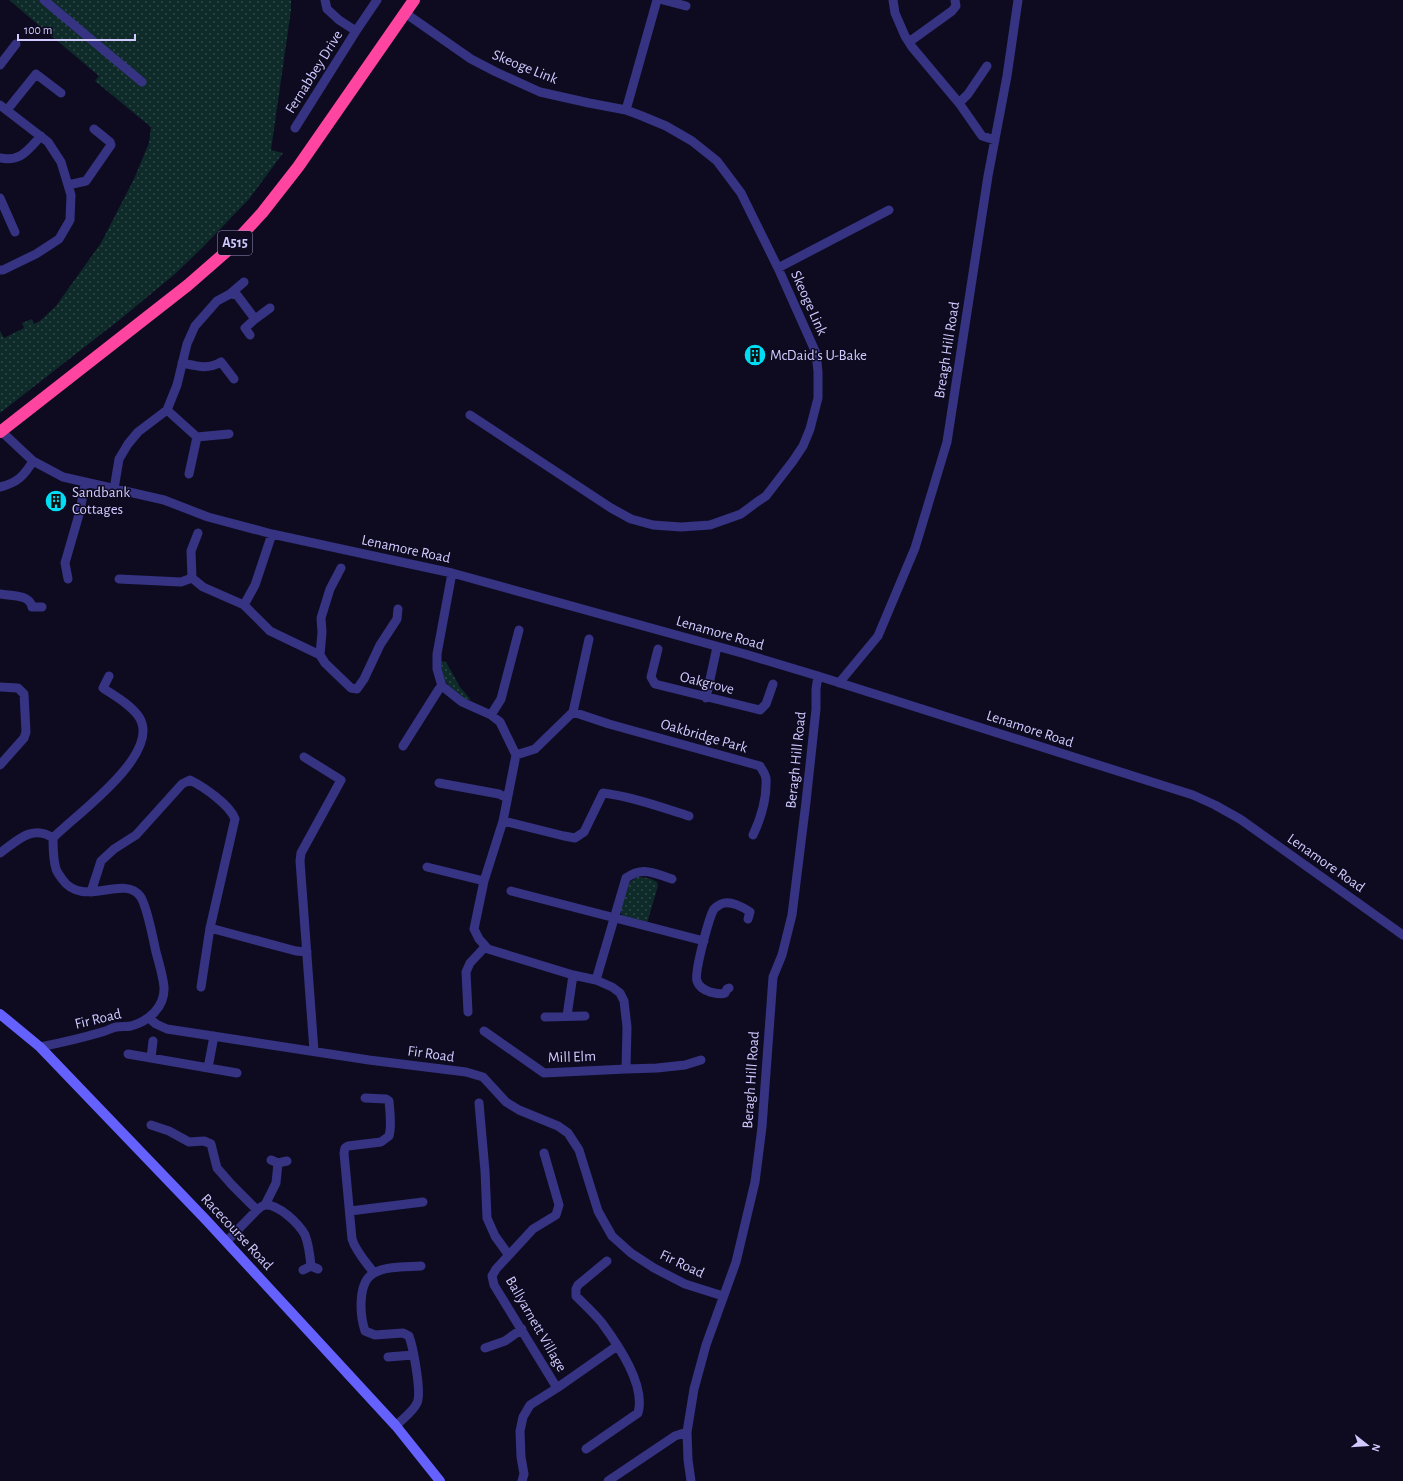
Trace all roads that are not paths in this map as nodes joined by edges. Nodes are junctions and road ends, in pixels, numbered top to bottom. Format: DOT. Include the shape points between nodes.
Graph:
graph roads {
  1 [pos="44,0"];
  2 [pos="325,0"];
  3 [pos="377,0"];
  4 [pos="414,0"];
  5 [pos="657,0"];
  6 [pos="663,0"];
  7 [pos="893,0"];
  8 [pos="955,0"];
  9 [pos="1018,0"];
  10 [pos="686,6"];
  11 [pos="405,13"];
  12 [pos="356,31"];
  13 [pos="909,42"];
  14 [pos="16,44"];
  15 [pos="0,65"];
  16 [pos="987,66"];
  17 [pos="142,82"];
  18 [pos="61,93"];
  19 [pos="959,103"];
  20 [pos="3,108"];
  21 [pos="626,110"];
  22 [pos="295,128"];
  23 [pos="94,129"];
  24 [pos="41,136"];
  25 [pos="995,140"];
  26 [pos="0,158"];
  27 [pos="68,185"];
  28 [pos="0,198"];
  29 [pos="889,210"];
  30 [pos="15,232"];
  31 [pos="778,268"];
  32 [pos="0,270"];
  33 [pos="244,282"];
  34 [pos="230,294"];
  35 [pos="270,308"];
  36 [pos="255,319"];
  37 [pos="250,335"];
  38 [pos="182,363"];
  39 [pos="234,379"];
  40 [pos="168,410"];
  41 [pos="470,416"];
  42 [pos="1,432"];
  43 [pos="229,434"];
  44 [pos="197,437"];
  45 [pos="33,461"];
  46 [pos="189,474"];
  47 [pos="85,483"];
  48 [pos="0,487"];
  49 [pos="114,489"];
  50 [pos="198,533"];
  51 [pos="272,534"];
  52 [pos="341,568"];
  53 [pos="452,573"];
  54 [pos="192,578"];
  55 [pos="68,579"];
  56 [pos="119,579"];
  57 [pos="0,594"];
  58 [pos="244,605"];
  59 [pos="42,607"];
  60 [pos="398,609"];
  61 [pos="519,630"];
  62 [pos="589,638"];
  63 [pos="717,647"];
  64 [pos="658,649"];
  65 [pos="320,654"];
  66 [pos="109,676"];
  67 [pos="818,676"];
  68 [pos="839,683"];
  69 [pos="773,684"];
  70 [pos="442,686"];
  71 [pos="0,687"];
  72 [pos="706,698"];
  73 [pos="573,712"];
  74 [pos="491,715"];
  75 [pos="403,746"];
  76 [pos="516,755"];
  77 [pos="304,757"];
  78 [pos="0,765"];
  79 [pos="439,784"];
  80 [pos="507,798"];
  81 [pos="689,816"];
  82 [pos="503,821"];
  83 [pos="753,834"];
  84 [pos="53,838"];
  85 [pos="0,853"];
  86 [pos="428,867"];
  87 [pos="672,879"];
  88 [pos="484,881"];
  89 [pos="511,891"];
  90 [pos="91,892"];
  91 [pos="614,918"];
  92 [pos="748,919"];
  93 [pos="210,928"];
  94 [pos="1403,934"];
  95 [pos="704,941"];
  96 [pos="486,947"];
  97 [pos="307,952"];
  98 [pos="573,974"];
  99 [pos="596,980"];
  100 [pos="201,987"];
  101 [pos="729,988"];
  102 [pos="468,1012"];
  103 [pos="0,1014"];
  104 [pos="567,1016"];
  105 [pos="585,1016"];
  106 [pos="545,1017"];
  107 [pos="149,1018"];
  108 [pos="484,1031"];
  109 [pos="214,1036"];
  110 [pos="153,1041"];
  111 [pos="40,1047"];
  112 [pos="314,1051"];
  113 [pos="128,1054"];
  114 [pos="151,1058"];
  115 [pos="701,1060"];
  116 [pos="208,1068"];
  117 [pos="626,1068"];
  118 [pos="237,1073"];
  119 [pos="365,1098"];
  120 [pos="479,1103"];
  121 [pos="150,1125"];
  122 [pos="544,1153"];
  123 [pos="279,1162"];
  124 [pos="423,1202"];
  125 [pos="266,1205"];
  126 [pos="257,1210"];
  127 [pos="350,1211"];
  128 [pos="226,1242"];
  129 [pos="508,1254"];
  130 [pos="607,1261"];
  131 [pos="421,1266"];
  132 [pos="310,1268"];
  133 [pos="374,1273"];
  134 [pos="723,1296"];
  135 [pos="522,1329"];
  136 [pos="617,1346"];
  137 [pos="485,1348"];
  138 [pos="413,1354"];
  139 [pos="388,1357"];
  140 [pos="557,1388"];
  141 [pos="396,1426"];
  142 [pos="687,1432"];
  143 [pos="586,1449"];
  144 [pos="440,1481"];
  145 [pos="522,1481"];
  146 [pos="608,1481"];
  147 [pos="691,1481"];
  1 -- 17 [label="street"];
  2 -- 12 [label="street, Fernabbey Drive" via="327,9"];
  3 -- 12 [label="street, Fernabbey Drive"];
  4 -- 11 [label="highway, A515"];
  5 -- 21 [label="street"];
  6 -- 10 [label="street"];
  7 -- 13 [label="street" via="895,13"];
  8 -- 13 [label="street" via="956,6 952,11"];
  9 -- 25 [label="street, Breagh Hill Road"];
  11 -- 21 [label="street, Skeoge Link" via="471,59 540,92"];
  11 -- 42 [label="highway, A515" via="298,167 262,213 227,251 182,290"];
  12 -- 22 [label="street, Fernabbey Drive"];
  13 -- 19 [label="street"];
  14 -- 15 [label="street"];
  16 -- 19 [label="street"];
  18 -- 20 [label="street" via="36,74"];
  19 -- 25 [label="street" via="982,136"];
  20 -- 24 [label="street"];
  21 -- 31 [label="street, Skeoge Link" via="666,126 692,141 717,161 741,194"];
  23 -- 27 [label="street" via="111,145 86,181"];
  24 -- 26 [label="street" via="21,157 6,160"];
  24 -- 27 [label="street" via="61,162"];
  25 -- 68 [label="street, Breagh Hill Road" via="947,442 915,548 878,636"];
  27 -- 32 [label="street" via="71,195 70,220 59,239 36,254"];
  28 -- 30 [label="street"];
  29 -- 31 [label="street"];
  31 -- 41 [label="street, Skeoge Link" via="816,353 818,398 810,429 793,462 766,496 741,514 710,525 653,525 631,519"];
  33 -- 34 [label="street"];
  34 -- 36 [label="street" via="237,295"];
  34 -- 38 [label="street" via="217,301 195,326"];
  35 -- 36 [label="street"];
  36 -- 37 [label="street" via="245,328"];
  38 -- 39 [label="street" via="207,368 221,362"];
  38 -- 40 [label="street"];
  40 -- 44 [label="street"];
  40 -- 49 [label="street" via="138,432 128,444 120,459"];
  42 -- 45 [label="street, Lenamore Road"];
  43 -- 44 [label="street"];
  44 -- 46 [label="street"];
  45 -- 47 [label="street, Lenamore Road" via="63,477"];
  45 -- 48 [label="street" via="15,483"];
  47 -- 49 [label="street, Lenamore Road"];
  47 -- 55 [label="street" via="80,512 65,563"];
  49 -- 51 [label="street, Lenamore Road" via="164,500 208,517"];
  50 -- 54 [label="street" via="191,551"];
  51 -- 53 [label="street, Lenamore Road"];
  51 -- 58 [label="street" via="255,584"];
  52 -- 65 [label="street" via="330,589 321,618"];
  53 -- 63 [label="street, Lenamore Road"];
  53 -- 70 [label="street" via="437,654 437,669"];
  54 -- 56 [label="street" via="181,582"];
  54 -- 58 [label="street" via="203,587"];
  57 -- 59 [label="street" via="26,598 32,607"];
  58 -- 65 [label="street" via="270,630"];
  60 -- 65 [label="street" via="397,618 357,689 351,688 325,663"];
  61 -- 74 [label="street" via="501,699"];
  62 -- 73 [label="street"];
  63 -- 67 [label="street, Lenamore Road"];
  63 -- 72 [label="street"];
  64 -- 72 [label="street, Oakgrove" via="651,677 655,684"];
  66 -- 84 [label="street" via="103,688 140,718 141,740 127,767 106,791"];
  67 -- 68 [label="street, Lenamore Road"];
  67 -- 134 [label="street, Beragh Hill Road" via="792,915 782,955 773,977 762,1127 755,1182 736,1262"];
  68 -- 94 [label="street, Lenamore Road" via="1193,795 1240,819"];
  69 -- 72 [label="street, Oakgrove" via="766,704 760,710"];
  70 -- 74 [label="street" via="462,702"];
  70 -- 75 [label="street"];
  71 -- 78 [label="street" via="18,688 24,694 26,732 24,738"];
  73 -- 76 [label="street" via="536,749"];
  73 -- 83 [label="street, Oakbridge Park" via="760,766 766,777 760,819"];
  74 -- 76 [label="street" via="500,722"];
  76 -- 80 [label="street"];
  77 -- 97 [label="street" via="342,780 300,861"];
  79 -- 80 [label="street" via="499,794"];
  80 -- 82 [label="street"];
  81 -- 82 [label="street" via="634,799 603,794 584,832 576,838"];
  82 -- 88 [label="street"];
  84 -- 85 [label="street" via="39,832 30,834"];
  84 -- 90 [label="street" via="56,870 65,884 82,892"];
  86 -- 88 [label="street"];
  87 -- 91 [label="street" via="648,872 635,872 626,878"];
  88 -- 96 [label="street" via="474,929"];
  89 -- 91 [label="street"];
  90 -- 93 [label="street" via="101,861 136,835 182,784 190,780 232,812 235,819"];
  90 -- 107 [label="street" via="130,890 140,896 146,909 164,988 162,1001"];
  91 -- 95 [label="street"];
  91 -- 99 [label="street"];
  92 -- 95 [label="street" via="750,912 743,908 729,903 720,904 714,909"];
  93 -- 97 [label="street"];
  93 -- 100 [label="street"];
  95 -- 101 [label="street" via="696,973 697,981 703,989 710,992 723,994"];
  96 -- 98 [label="street"];
  96 -- 102 [label="street" via="470,963 466,972"];
  97 -- 112 [label="street"];
  98 -- 99 [label="street"];
  98 -- 104 [label="street"];
  99 -- 117 [label="street" via="612,987 620,993 624,1001 627,1027"];
  103 -- 111 [label="street, Racecourse Road"];
  104 -- 105 [label="street"];
  104 -- 106 [label="street"];
  107 -- 109 [label="street, Fir Road" via="167,1029"];
  107 -- 111 [label="street, Fir Road" via="130,1026 116,1027"];
  108 -- 117 [label="street, Mill Elm" via="544,1073"];
  109 -- 112 [label="street, Fir Road"];
  109 -- 116 [label="street"];
  110 -- 114 [label="street"];
  111 -- 128 [label="street, Racecourse Road"];
  112 -- 134 [label="street, Fir Road" via="466,1072 483,1077 506,1102 568,1132 579,1150 598,1212 612,1236 631,1253 654,1268 685,1284"];
  113 -- 114 [label="street"];
  114 -- 116 [label="street"];
  115 -- 117 [label="street, Mill Elm" via="658,1068"];
  116 -- 118 [label="street"];
  119 -- 127 [label="street" via="389,1101 391,1130 389,1136 381,1142 356,1144 345,1148"];
  120 -- 129 [label="street, Ballyarnett Village" via="487,1218 495,1236"];
  121 -- 126 [label="street" via="169,1131 189,1142 204,1141 211,1144 218,1168"];
  122 -- 129 [label="street, Ballyarnett Village" via="559,1205 558,1211 556,1215 533,1229"];
  123 -- 125 [label="street" via="276,1183"];
  124 -- 127 [label="street"];
  125 -- 126 [label="street"];
  125 -- 132 [label="street" via="284,1213 297,1224 309,1249"];
  126 -- 128 [label="street"];
  127 -- 133 [label="street" via="354,1245"];
  128 -- 141 [label="street, Racecourse Road"];
  129 -- 135 [label="street, Ballyarnett Village" via="492,1276 494,1285"];
  130 -- 136 [label="street" via="578,1285 576,1296 601,1322"];
  131 -- 133 [label="street"];
  133 -- 138 [label="street" via="367,1280 361,1304 365,1331 375,1335 403,1333 409,1336"];
  134 -- 142 [label="street, Beragh Hill Road" via="694,1390"];
  135 -- 137 [label="street" via="505,1341"];
  135 -- 140 [label="street, Ballyarnett Village"];
  136 -- 140 [label="street, Ballyarnett Village"];
  136 -- 143 [label="street" via="630,1368 641,1405 638,1413"];
  138 -- 139 [label="street"];
  138 -- 141 [label="street" via="419,1392 417,1403"];
  140 -- 145 [label="street, Ballyarnett Village" via="530,1405 523,1417 520,1431 524,1474"];
  141 -- 144 [label="street, Racecourse Road"];
  142 -- 146 [label="street" via="676,1436"];
  142 -- 147 [label="street, Beragh Hill Road"];
}
